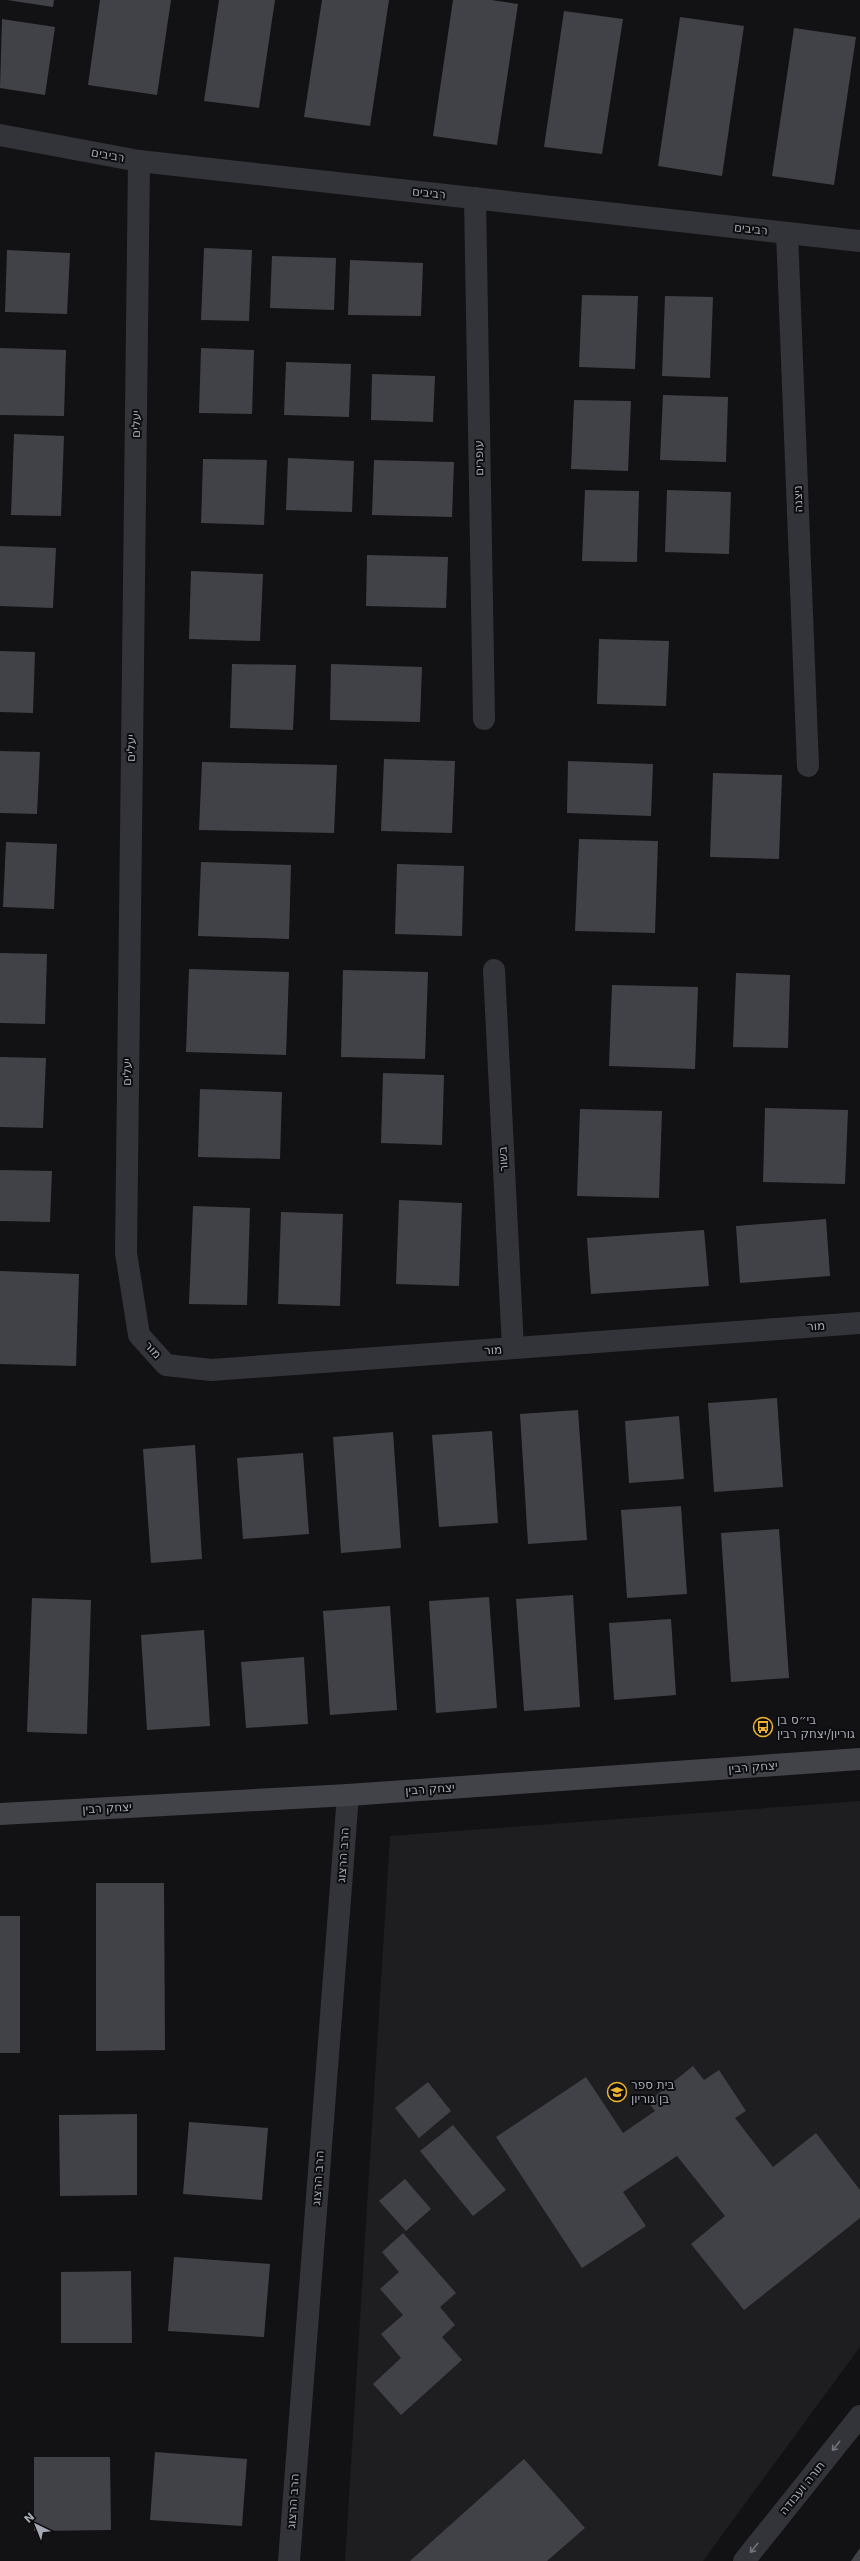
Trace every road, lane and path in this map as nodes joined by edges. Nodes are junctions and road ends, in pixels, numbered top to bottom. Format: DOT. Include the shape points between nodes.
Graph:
graph roads {
  1 [pos="0,135"];
  2 [pos="139,160"];
  3 [pos="475,198"];
  4 [pos="787,233"];
  5 [pos="860,241"];
  6 [pos="484,719"];
  7 [pos="808,766"];
  8 [pos="494,970"];
  9 [pos="860,1323"];
  10 [pos="139,1335"];
  11 [pos="513,1348"];
  12 [pos="860,1759"];
  13 [pos="348,1795"];
  14 [pos="0,1814"];
  15 [pos="860,2416"];
  16 [pos="289,2561"];
  17 [pos="744,2561"];
  1 -- 2 [label="street, רביבים"];
  2 -- 3 [label="street, רביבים"];
  2 -- 10 [label="street, יעלים" via="126,1214 126,1253"];
  3 -- 4 [label="street, רביבים"];
  3 -- 6 [label="street, עופרים"];
  4 -- 5 [label="street, רביבים"];
  4 -- 7 [label="street, ניצנה"];
  8 -- 11 [label="street, בשור"];
  9 -- 11 [label="street, מור"];
  10 -- 11 [label="street, מור" via="166,1365 211,1370"];
  12 -- 13 [label="street, יצחק רבין"];
  13 -- 14 [label="street, יצחק רבין"];
  13 -- 16 [label="street, הרב הרצוג"];
  15 -- 17 [label="street, תורה ועבודה, one-way"];
}
